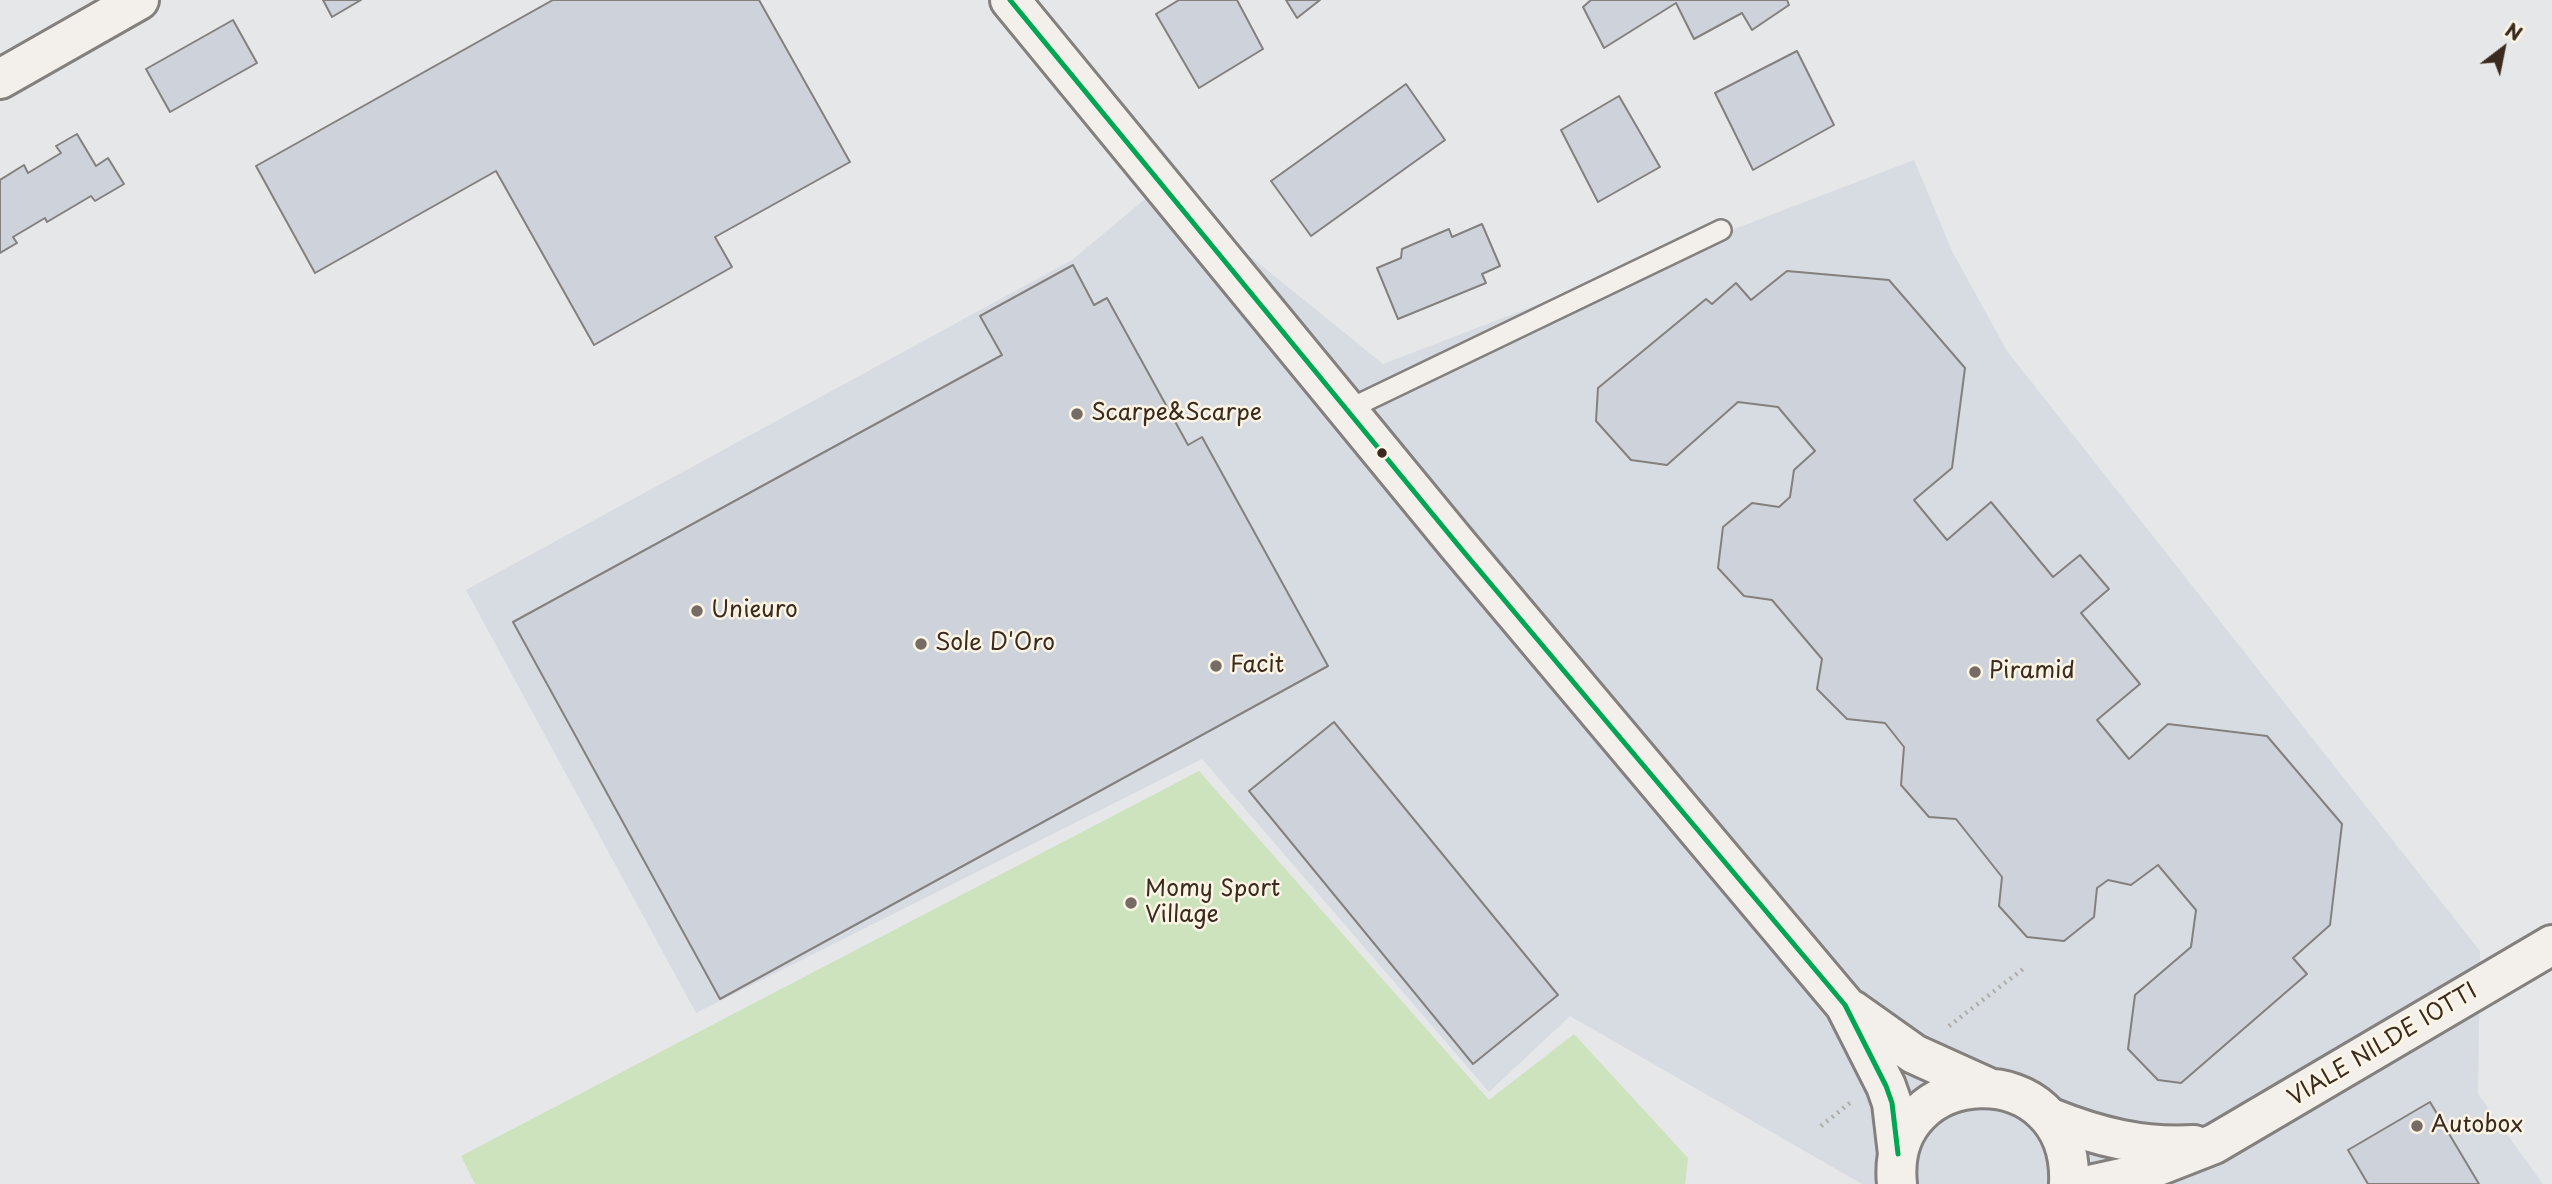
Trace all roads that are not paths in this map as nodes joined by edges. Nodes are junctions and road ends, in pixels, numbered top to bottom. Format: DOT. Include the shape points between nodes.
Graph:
graph roads {
  1 [pos="139,0"];
  2 [pos="1010,0"];
  3 [pos="0,79"];
  4 [pos="1721,230"];
  5 [pos="1347,410"];
  6 [pos="2552,945"];
  7 [pos="1845,1005"];
  8 [pos="1987,1087"];
  9 [pos="2051,1118"];
  10 [pos="2214,1144"];
  11 [pos="1894,1173"];
  12 [pos="2069,1184"];
  13 [pos="2094,1184"];
  14 [pos="2177,1184"];
  1 -- 3 [label="main road"];
  2 -- 5 [label="main road"];
  4 -- 5 [label="lane"];
  5 -- 7 [label="main road"];
  6 -- 10 [label="main road, VIALE NILDE IOTTI"];
  7 -- 8 [label="main road" via="1914,1054"];
  7 -- 11 [label="main road" via="1892,1104"];
  8 -- 9 [label="main road" via="2012,1091"];
  8 -- 11 [label="main road" via="1963,1088 1921,1112 1907,1131"];
  9 -- 10 [label="main road" via="2096,1136 2137,1143 2168,1147"];
  9 -- 12 [label="main road" via="2064,1141"];
  10 -- 13 [label="main road" via="2135,1175"];
  10 -- 14 [label="main road"];
}
